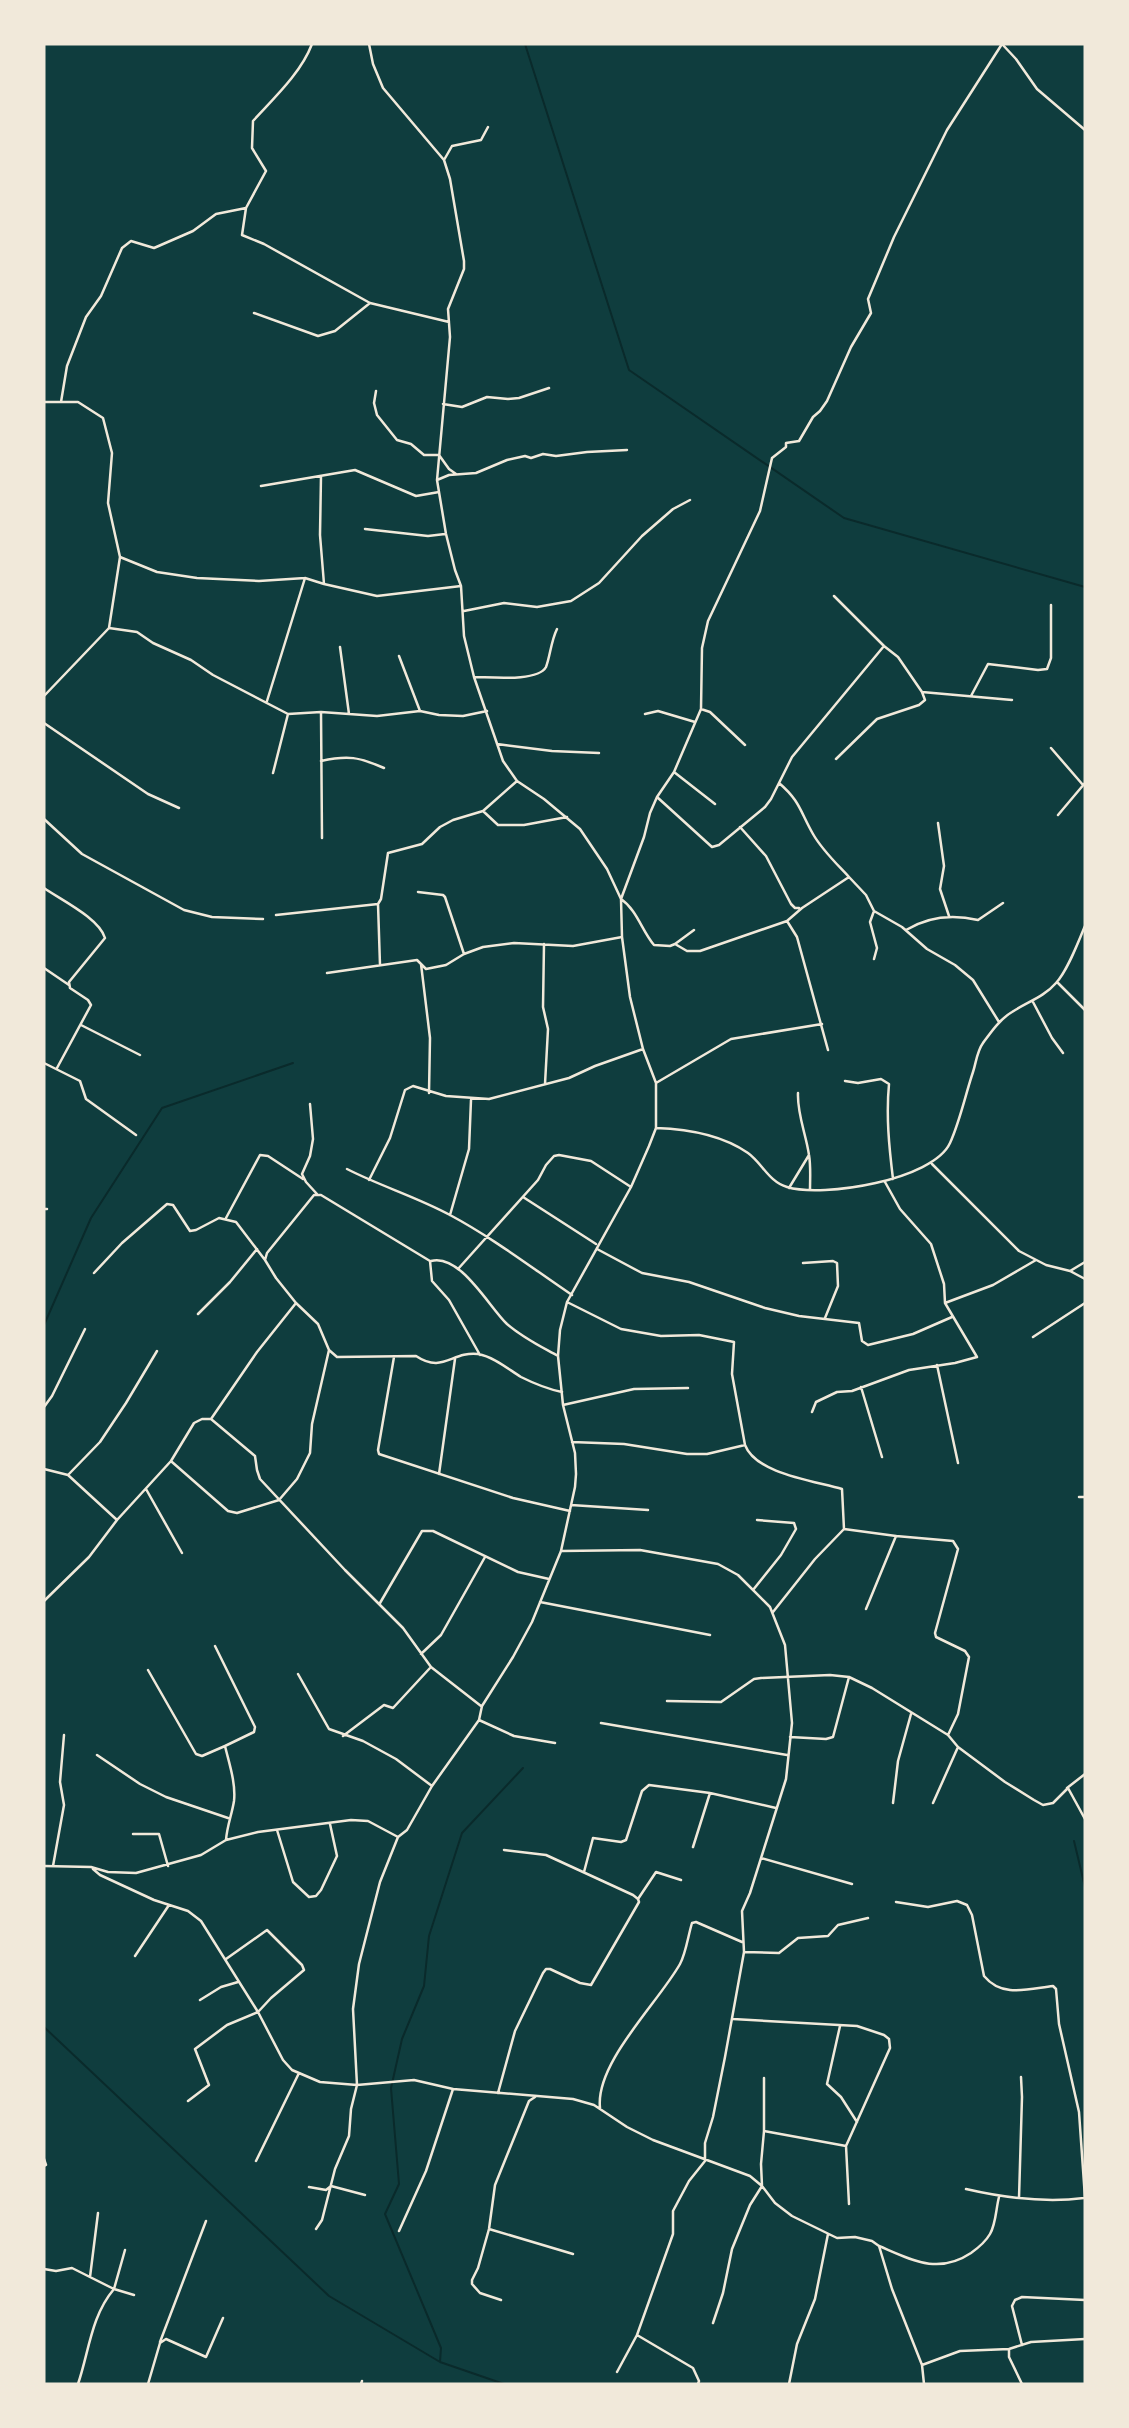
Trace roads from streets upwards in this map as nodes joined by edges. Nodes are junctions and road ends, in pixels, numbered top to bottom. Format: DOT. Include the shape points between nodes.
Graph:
graph roads {
  1 [pos="312,44"];
  2 [pos="369,44"];
  3 [pos="1002,44"];
  4 [pos="488,128"];
  5 [pos="1085,131"];
  6 [pos="444,159"];
  7 [pos="246,208"];
  8 [pos="370,303"];
  9 [pos="254,313"];
  10 [pos="449,322"];
  11 [pos="549,388"];
  12 [pos="376,391"];
  13 [pos="44,402"];
  14 [pos="61,402"];
  15 [pos="443,404"];
  16 [pos="627,450"];
  17 [pos="439,455"];
  18 [pos="456,474"];
  19 [pos="321,476"];
  20 [pos="438,480"];
  21 [pos="261,485"];
  22 [pos="439,492"];
  23 [pos="690,500"];
  24 [pos="365,529"];
  25 [pos="446,534"];
  26 [pos="120,557"];
  27 [pos="305,578"];
  28 [pos="324,584"];
  29 [pos="461,586"];
  30 [pos="834,596"];
  31 [pos="1051,605"];
  32 [pos="464,611"];
  33 [pos="109,628"];
  34 [pos="557,629"];
  35 [pos="884,646"];
  36 [pos="340,647"];
  37 [pos="399,656"];
  38 [pos="474,677"];
  39 [pos="922,692"];
  40 [pos="44,696"];
  41 [pos="971,696"];
  42 [pos="1012,700"];
  43 [pos="267,701"];
  44 [pos="701,709"];
  45 [pos="420,711"];
  46 [pos="487,711"];
  47 [pos="321,712"];
  48 [pos="288,714"];
  49 [pos="349,714"];
  50 [pos="645,714"];
  51 [pos="695,722"];
  52 [pos="44,723"];
  53 [pos="497,744"];
  54 [pos="745,745"];
  55 [pos="1051,748"];
  56 [pos="599,753"];
  57 [pos="836,759"];
  58 [pos="321,761"];
  59 [pos="384,768"];
  60 [pos="674,772"];
  61 [pos="273,773"];
  62 [pos="517,781"];
  63 [pos="779,783"];
  64 [pos="1084,784"];
  65 [pos="657,797"];
  66 [pos="715,804"];
  67 [pos="179,808"];
  68 [pos="484,811"];
  69 [pos="1058,815"];
  70 [pos="567,817"];
  71 [pos="44,819"];
  72 [pos="938,824"];
  73 [pos="740,827"];
  74 [pos="322,838"];
  75 [pos="849,877"];
  76 [pos="44,888"];
  77 [pos="418,892"];
  78 [pos="621,899"];
  79 [pos="1003,903"];
  80 [pos="378,904"];
  81 [pos="802,908"];
  82 [pos="874,911"];
  83 [pos="276,915"];
  84 [pos="948,916"];
  85 [pos="264,919"];
  86 [pos="787,921"];
  87 [pos="1085,926"];
  88 [pos="694,930"];
  89 [pos="906,930"];
  90 [pos="622,937"];
  91 [pos="544,944"];
  92 [pos="675,944"];
  93 [pos="464,954"];
  94 [pos="874,959"];
  95 [pos="380,965"];
  96 [pos="44,968"];
  97 [pos="426,969"];
  98 [pos="327,973"];
  99 [pos="1057,982"];
  100 [pos="68,985"];
  101 [pos="1032,1002"];
  102 [pos="1085,1010"];
  103 [pos="999,1022"];
  104 [pos="822,1024"];
  105 [pos="80,1025"];
  106 [pos="643,1049"];
  107 [pos="828,1050"];
  108 [pos="1063,1053"];
  109 [pos="140,1055"];
  110 [pos="44,1063"];
  111 [pos="57,1068"];
  112 [pos="845,1081"];
  113 [pos="656,1083"];
  114 [pos="545,1085"];
  115 [pos="429,1093"];
  116 [pos="798,1093"];
  117 [pos="471,1100"];
  118 [pos="310,1104"];
  119 [pos="656,1128"];
  120 [pos="136,1135"];
  121 [pos="809,1155"];
  122 [pos="932,1164"];
  123 [pos="347,1169"];
  124 [pos="303,1178"];
  125 [pos="892,1179"];
  126 [pos="369,1180"];
  127 [pos="885,1182"];
  128 [pos="631,1187"];
  129 [pos="789,1188"];
  130 [pos="810,1190"];
  131 [pos="317,1194"];
  132 [pos="523,1197"];
  133 [pos="450,1214"];
  134 [pos="226,1218"];
  135 [pos="488,1237"];
  136 [pos="598,1247"];
  137 [pos="257,1249"];
  138 [pos="265,1260"];
  139 [pos="1036,1260"];
  140 [pos="430,1261"];
  141 [pos="1085,1262"];
  142 [pos="803,1263"];
  143 [pos="458,1269"];
  144 [pos="1070,1270"];
  145 [pos="94,1273"];
  146 [pos="1085,1279"];
  147 [pos="572,1295"];
  148 [pos="296,1303"];
  149 [pos="567,1303"];
  150 [pos="945,1303"];
  151 [pos="1085,1303"];
  152 [pos="198,1314"];
  153 [pos="951,1317"];
  154 [pos="825,1318"];
  155 [pos="85,1329"];
  156 [pos="1033,1337"];
  157 [pos="329,1350"];
  158 [pos="156,1351"];
  159 [pos="480,1355"];
  160 [pos="558,1356"];
  161 [pos="394,1357"];
  162 [pos="455,1359"];
  163 [pos="937,1365"];
  164 [pos="860,1387"];
  165 [pos="688,1388"];
  166 [pos="562,1392"];
  167 [pos="563,1405"];
  168 [pos="44,1407"];
  169 [pos="812,1412"];
  170 [pos="211,1419"];
  171 [pos="572,1442"];
  172 [pos="744,1445"];
  173 [pos="882,1457"];
  174 [pos="171,1461"];
  175 [pos="958,1463"];
  176 [pos="44,1469"];
  177 [pos="439,1474"];
  178 [pos="68,1475"];
  179 [pos="145,1488"];
  180 [pos="1079,1497"];
  181 [pos="1085,1497"];
  182 [pos="279,1500"];
  183 [pos="571,1505"];
  184 [pos="648,1510"];
  185 [pos="570,1511"];
  186 [pos="117,1520"];
  187 [pos="757,1520"];
  188 [pos="844,1528"];
  189 [pos="896,1536"];
  190 [pos="561,1551"];
  191 [pos="182,1553"];
  192 [pos="485,1556"];
  193 [pos="551,1579"];
  194 [pos="753,1590"];
  195 [pos="44,1601"];
  196 [pos="540,1602"];
  197 [pos="380,1603"];
  198 [pos="866,1609"];
  199 [pos="772,1613"];
  200 [pos="710,1635"];
  201 [pos="215,1646"];
  202 [pos="421,1654"];
  203 [pos="431,1667"];
  204 [pos="148,1670"];
  205 [pos="298,1674"];
  206 [pos="788,1676"];
  207 [pos="849,1676"];
  208 [pos="667,1701"];
  209 [pos="482,1706"];
  210 [pos="911,1714"];
  211 [pos="479,1720"];
  212 [pos="601,1723"];
  213 [pos="64,1735"];
  214 [pos="948,1735"];
  215 [pos="343,1736"];
  216 [pos="790,1737"];
  217 [pos="555,1743"];
  218 [pos="225,1746"];
  219 [pos="958,1746"];
  220 [pos="97,1755"];
  221 [pos="788,1756"];
  222 [pos="1085,1773"];
  223 [pos="432,1786"];
  224 [pos="1062,1792"];
  225 [pos="710,1793"];
  226 [pos="893,1803"];
  227 [pos="933,1804"];
  228 [pos="777,1808"];
  229 [pos="228,1818"];
  230 [pos="1085,1819"];
  231 [pos="330,1824"];
  232 [pos="277,1830"];
  233 [pos="133,1834"];
  234 [pos="398,1837"];
  235 [pos="226,1840"];
  236 [pos="693,1847"];
  237 [pos="504,1850"];
  238 [pos="761,1858"];
  239 [pos="44,1866"];
  240 [pos="53,1866"];
  241 [pos="168,1866"];
  242 [pos="91,1867"];
  243 [pos="584,1872"];
  244 [pos="681,1880"];
  245 [pos="852,1884"];
  246 [pos="638,1899"];
  247 [pos="896,1902"];
  248 [pos="169,1905"];
  249 [pos="868,1918"];
  250 [pos="744,1943"];
  251 [pos="744,1952"];
  252 [pos="135,1956"];
  253 [pos="226,1959"];
  254 [pos="238,1982"];
  255 [pos="200,2000"];
  256 [pos="258,2012"];
  257 [pos="733,2019"];
  258 [pos="840,2026"];
  259 [pos="299,2073"];
  260 [pos="1021,2077"];
  261 [pos="764,2078"];
  262 [pos="357,2085"];
  263 [pos="453,2089"];
  264 [pos="498,2093"];
  265 [pos="535,2097"];
  266 [pos="188,2101"];
  267 [pos="600,2108"];
  268 [pos="857,2122"];
  269 [pos="764,2131"];
  270 [pos="846,2146"];
  271 [pos="44,2159"];
  272 [pos="256,2161"];
  273 [pos="705,2161"];
  274 [pos="44,2166"];
  275 [pos="331,2186"];
  276 [pos="762,2186"];
  277 [pos="309,2187"];
  278 [pos="966,2189"];
  279 [pos="365,2195"];
  280 [pos="999,2197"];
  281 [pos="1019,2198"];
  282 [pos="1085,2198"];
  283 [pos="849,2204"];
  284 [pos="98,2213"];
  285 [pos="206,2221"];
  286 [pos="316,2229"];
  287 [pos="489,2229"];
  288 [pos="400,2231"];
  289 [pos="828,2234"];
  290 [pos="880,2246"];
  291 [pos="125,2250"];
  292 [pos="573,2254"];
  293 [pos="44,2269"];
  294 [pos="90,2277"];
  295 [pos="114,2289"];
  296 [pos="135,2295"];
  297 [pos="1085,2300"];
  298 [pos="502,2301"];
  299 [pos="223,2318"];
  300 [pos="713,2323"];
  301 [pos="637,2335"];
  302 [pos="1085,2339"];
  303 [pos="160,2343"];
  304 [pos="1021,2345"];
  305 [pos="1009,2349"];
  306 [pos="922,2365"];
  307 [pos="617,2372"];
  308 [pos="78,2384"];
  309 [pos="148,2384"];
  310 [pos="698,2384"];
  311 [pos="789,2384"];
  312 [pos="924,2384"];
  313 [pos="1022,2384"];
  1 -- 7 [label="street" via="253,121 252,149 266,171"];
  2 -- 6 [label="street" via="383,88"];
  3 -- 5 [label="street" via="1037,89"];
  3 -- 44 [label="street" via="947,130 916,190 868,299 871,313 827,401 799,441 786,443 772,458 760,511 708,621 702,648"];
  4 -- 6 [label="street" via="481,140 452,146"];
  6 -- 10 [label="street" via="464,261 450,300"];
  7 -- 8 [label="street" via="242,235"];
  7 -- 14 [label="street" via="216,214 154,248 131,241 121,248 101,296 86,317 67,366"];
  8 -- 9 [label="street" via="335,331 318,336"];
  8 -- 10 [label="street"];
  10 -- 15 [label="street"];
  11 -- 15 [label="street" via="519,398 487,397 463,407"];
  12 -- 17 [label="street" via="377,415 397,439 424,456"];
  13 -- 14 [label="street"];
  14 -- 26 [label="street" via="78,401 103,418 112,453 108,503"];
  15 -- 17 [label="street"];
  16 -- 18 [label="street" via="525,456 476,473"];
  17 -- 18 [label="street"];
  17 -- 20 [label="street"];
  18 -- 20 [label="street"];
  19 -- 21 [label="street"];
  19 -- 22 [label="street" via="355,470 416,496"];
  19 -- 28 [label="street"];
  20 -- 22 [label="street"];
  22 -- 25 [label="street"];
  23 -- 32 [label="street" via="642,536 599,583 570,601 537,607 504,603"];
  24 -- 25 [label="street"];
  25 -- 29 [label="street"];
  26 -- 27 [label="street" via="157,572 197,578"];
  26 -- 33 [label="street"];
  27 -- 28 [label="street"];
  27 -- 43 [label="street"];
  28 -- 29 [label="street" via="377,596"];
  29 -- 32 [label="street"];
  30 -- 35 [label="street"];
  31 -- 41 [label="street" via="1047,669 988,664"];
  32 -- 38 [label="street" via="464,636"];
  33 -- 40 [label="street"];
  33 -- 43 [label="street" via="137,632"];
  34 -- 38 [label="street" via="546,666 539,674"];
  35 -- 39 [label="street" via="898,657"];
  35 -- 63 [label="street" via="792,757"];
  36 -- 49 [label="street"];
  37 -- 45 [label="street"];
  38 -- 46 [label="street"];
  39 -- 41 [label="street"];
  39 -- 57 [label="street" via="925,700 919,705 877,719"];
  41 -- 42 [label="street"];
  43 -- 48 [label="street"];
  44 -- 51 [label="street"];
  44 -- 54 [label="street"];
  45 -- 46 [label="street" via="463,716"];
  45 -- 49 [label="street"];
  46 -- 53 [label="street"];
  47 -- 48 [label="street"];
  47 -- 49 [label="street"];
  47 -- 58 [label="street"];
  48 -- 61 [label="street"];
  50 -- 51 [label="street" via="658,711"];
  51 -- 60 [label="street"];
  52 -- 67 [label="street" via="148,794"];
  53 -- 56 [label="street"];
  53 -- 62 [label="street"];
  55 -- 64 [label="street"];
  58 -- 59 [label="street" via="345,756"];
  58 -- 74 [label="street"];
  60 -- 65 [label="street"];
  60 -- 66 [label="street"];
  62 -- 68 [label="street"];
  62 -- 70 [label="street"];
  63 -- 73 [label="street" via="765,807"];
  63 -- 75 [label="street" via="801,806 822,848"];
  64 -- 69 [label="street"];
  65 -- 73 [label="street" via="712,847"];
  65 -- 78 [label="street"];
  68 -- 70 [label="street" via="498,825"];
  68 -- 80 [label="street" via="446,824 422,844 388,853"];
  70 -- 78 [label="street" via="588,839"];
  71 -- 85 [label="street" via="82,854 184,910 212,917"];
  72 -- 84 [label="street" via="944,866 940,889"];
  73 -- 81 [label="street" via="766,856 791,904"];
  75 -- 81 [label="street"];
  75 -- 82 [label="street"];
  76 -- 100 [label="street" via="92,920 105,935"];
  77 -- 93 [label="street" via="445,897"];
  78 -- 90 [label="street"];
  78 -- 92 [label="street" via="654,945"];
  79 -- 84 [label="street" via="978,920"];
  80 -- 83 [label="street"];
  80 -- 95 [label="street"];
  81 -- 86 [label="street"];
  82 -- 89 [label="street"];
  82 -- 94 [label="street" via="870,922 877,948"];
  84 -- 89 [label="street"];
  86 -- 92 [label="street" via="701,951 687,951"];
  86 -- 104 [label="street" via="797,937"];
  87 -- 99 [label="street"];
  88 -- 92 [label="street"];
  89 -- 103 [label="street" via="973,980"];
  90 -- 91 [label="street" via="573,946"];
  90 -- 106 [label="street"];
  91 -- 93 [label="street" via="514,943"];
  91 -- 114 [label="street"];
  93 -- 97 [label="street" via="446,965"];
  95 -- 97 [label="street" via="417,960"];
  95 -- 98 [label="street"];
  96 -- 100 [label="street"];
  97 -- 115 [label="street" via="421,964 430,1038"];
  99 -- 101 [label="street"];
  99 -- 102 [label="street"];
  100 -- 105 [label="street" via="90,1005"];
  101 -- 103 [label="street"];
  101 -- 108 [label="street"];
  103 -- 122 [label="street" via="981,1046 948,1147"];
  104 -- 107 [label="street"];
  104 -- 113 [label="street" via="731,1039"];
  105 -- 109 [label="street"];
  105 -- 111 [label="street"];
  106 -- 113 [label="street"];
  106 -- 114 [label="street"];
  110 -- 111 [label="street"];
  111 -- 120 [label="street" via="80,1081 86,1099"];
  112 -- 125 [label="street" via="881,1079 888,1084 886,1132"];
  113 -- 119 [label="street"];
  114 -- 117 [label="street"];
  115 -- 117 [label="street"];
  115 -- 126 [label="street" via="413,1086 405,1090 390,1138"];
  116 -- 121 [label="street" via="797,1109"];
  117 -- 133 [label="street" via="468,1149"];
  118 -- 124 [label="street" via="313,1139"];
  119 -- 128 [label="street"];
  119 -- 129 [label="street" via="685,1129 731,1144 749,1153 777,1183"];
  121 -- 129 [label="street"];
  121 -- 130 [label="street"];
  122 -- 125 [label="street"];
  122 -- 139 [label="street" via="998,1232"];
  123 -- 126 [label="street"];
  124 -- 131 [label="street"];
  124 -- 134 [label="street" via="260,1155"];
  125 -- 127 [label="street"];
  126 -- 133 [label="street"];
  127 -- 130 [label="street"];
  127 -- 150 [label="street" via="900,1209 931,1244"];
  128 -- 132 [label="street" via="591,1161 559,1155"];
  128 -- 136 [label="street"];
  129 -- 130 [label="street"];
  131 -- 138 [label="street"];
  131 -- 140 [label="street"];
  132 -- 135 [label="street"];
  132 -- 136 [label="street"];
  133 -- 135 [label="street"];
  134 -- 137 [label="street" via="236,1222"];
  134 -- 145 [label="street" via="190,1231 173,1205 167,1204 121,1242"];
  135 -- 143 [label="street"];
  135 -- 147 [label="street"];
  136 -- 147 [label="street"];
  136 -- 154 [label="street" via="642,1273 689,1282 787,1314"];
  137 -- 138 [label="street"];
  137 -- 152 [label="street"];
  138 -- 148 [label="street"];
  139 -- 144 [label="street"];
  139 -- 150 [label="street" via="993,1285"];
  140 -- 143 [label="street" via="440,1259"];
  140 -- 159 [label="street" via="432,1281 449,1300"];
  141 -- 144 [label="street"];
  142 -- 154 [label="street" via="837,1263 838,1286"];
  143 -- 160 [label="street" via="505,1321"];
  144 -- 146 [label="street"];
  147 -- 149 [label="street"];
  148 -- 157 [label="street" via="318,1324"];
  148 -- 170 [label="street"];
  149 -- 160 [label="street"];
  149 -- 172 [label="street" via="621,1329 661,1336 714,1336 734,1342 732,1374"];
  150 -- 153 [label="street"];
  151 -- 156 [label="street"];
  153 -- 154 [label="street" via="913,1334 868,1345 862,1341 859,1324"];
  153 -- 163 [label="street" via="977,1357"];
  155 -- 168 [label="street"];
  157 -- 161 [label="street" via="337,1357"];
  157 -- 182 [label="street" via="310,1453"];
  158 -- 178 [label="street" via="100,1442"];
  159 -- 162 [label="street"];
  159 -- 166 [label="street" via="546,1389"];
  160 -- 166 [label="street"];
  161 -- 162 [label="street" via="416,1356 427,1364"];
  161 -- 177 [label="street" via="379,1454"];
  162 -- 177 [label="street"];
  163 -- 164 [label="street"];
  163 -- 175 [label="street"];
  164 -- 169 [label="street" via="819,1400"];
  164 -- 173 [label="street"];
  165 -- 167 [label="street" via="634,1389"];
  166 -- 167 [label="street"];
  167 -- 171 [label="street"];
  170 -- 174 [label="street" via="194,1423"];
  170 -- 182 [label="street" via="255,1456 260,1479"];
  171 -- 172 [label="street" via="687,1454"];
  171 -- 183 [label="street" via="576,1474"];
  172 -- 188 [label="street" via="763,1465 842,1489"];
  174 -- 179 [label="street"];
  174 -- 182 [label="street" via="228,1511 237,1513"];
  176 -- 178 [label="street"];
  177 -- 185 [label="street"];
  178 -- 186 [label="street"];
  179 -- 186 [label="street"];
  179 -- 191 [label="street"];
  180 -- 181 [label="street"];
  182 -- 197 [label="street"];
  183 -- 184 [label="street"];
  183 -- 185 [label="street"];
  185 -- 190 [label="street"];
  186 -- 195 [label="street" via="89,1558"];
  187 -- 194 [label="street" via="796,1526 781,1555"];
  188 -- 189 [label="street"];
  188 -- 199 [label="street"];
  189 -- 198 [label="street"];
  189 -- 214 [label="street" via="957,1544 935,1633 965,1651 969,1662 958,1714"];
  190 -- 193 [label="street"];
  190 -- 194 [label="street" via="640,1550 718,1564 738,1574"];
  192 -- 193 [label="street" via="518,1572"];
  192 -- 197 [label="street" via="433,1531 422,1531"];
  192 -- 202 [label="street" via="442,1635"];
  193 -- 196 [label="street"];
  194 -- 199 [label="street"];
  196 -- 200 [label="street"];
  196 -- 209 [label="street"];
  197 -- 202 [label="street"];
  199 -- 206 [label="street" via="785,1645"];
  201 -- 218 [label="street" via="255,1727 254,1732"];
  202 -- 203 [label="street"];
  203 -- 209 [label="street"];
  203 -- 215 [label="street" via="393,1708 384,1705"];
  204 -- 218 [label="street" via="196,1754 202,1756"];
  205 -- 215 [label="street" via="329,1729"];
  206 -- 207 [label="street"];
  206 -- 208 [label="street" via="754,1679 721,1702"];
  206 -- 216 [label="street"];
  207 -- 210 [label="street"];
  207 -- 216 [label="street" via="833,1737"];
  209 -- 211 [label="street"];
  210 -- 214 [label="street"];
  210 -- 226 [label="street"];
  211 -- 217 [label="street" via="514,1736"];
  211 -- 223 [label="street"];
  212 -- 221 [label="street"];
  213 -- 240 [label="street" via="60,1782 64,1805"];
  214 -- 219 [label="street"];
  215 -- 223 [label="street" via="396,1759"];
  216 -- 221 [label="street"];
  218 -- 229 [label="street" via="234,1800"];
  219 -- 224 [label="street" via="1005,1783 1043,1805 1053,1803"];
  219 -- 227 [label="street"];
  220 -- 229 [label="street" via="166,1797"];
  221 -- 228 [label="street"];
  222 -- 224 [label="street"];
  223 -- 234 [label="street" via="407,1830"];
  224 -- 230 [label="street" via="1068,1788"];
  225 -- 228 [label="street"];
  225 -- 236 [label="street"];
  225 -- 243 [label="street" via="644,1787 626,1840 593,1839"];
  228 -- 238 [label="street"];
  229 -- 235 [label="street"];
  231 -- 232 [label="street"];
  231 -- 232 [label="street" via="337,1856 316,1896 309,1896 293,1882"];
  231 -- 234 [label="street" via="368,1821"];
  232 -- 235 [label="street"];
  233 -- 241 [label="street" via="159,1834"];
  234 -- 262 [label="street" via="380,1882 359,1964 352,2009"];
  235 -- 241 [label="street"];
  237 -- 243 [label="street" via="547,1855"];
  238 -- 245 [label="street"];
  238 -- 250 [label="street" via="742,1912"];
  239 -- 240 [label="street"];
  240 -- 242 [label="street"];
  241 -- 242 [label="street" via="136,1873"];
  242 -- 248 [label="street"];
  243 -- 246 [label="street"];
  244 -- 246 [label="street" via="656,1872"];
  246 -- 264 [label="street" via="592,1984 550,1969 543,1973 515,2031"];
  247 -- 282 [label="street" via="928,1906 957,1901 967,1905 989,1983 1006,1991 1056,1989 1079,2112"];
  248 -- 252 [label="street"];
  248 -- 253 [label="street" via="201,1921"];
  249 -- 251 [label="street" via="838,1925 824,1937 795,1939 779,1952"];
  250 -- 251 [label="street"];
  250 -- 267 [label="street" via="692,1923 681,1963 622,2045 608,2073 598,2096"];
  251 -- 257 [label="street"];
  253 -- 254 [label="street"];
  253 -- 256 [label="street" via="265,1930 302,1965 303,1973"];
  254 -- 255 [label="street"];
  254 -- 256 [label="street"];
  256 -- 259 [label="street" via="283,2060"];
  256 -- 266 [label="street" via="227,2025 195,2049 209,2085"];
  257 -- 258 [label="street"];
  257 -- 273 [label="street"];
  258 -- 268 [label="street" via="826,2081"];
  258 -- 268 [label="street" via="884,2035 890,2043"];
  259 -- 262 [label="street" via="320,2082"];
  259 -- 272 [label="street"];
  260 -- 281 [label="street"];
  261 -- 269 [label="street"];
  262 -- 263 [label="street" via="414,2080"];
  262 -- 275 [label="street" via="349,2136"];
  263 -- 264 [label="street"];
  263 -- 288 [label="street"];
  264 -- 265 [label="street"];
  265 -- 267 [label="street" via="573,2099"];
  265 -- 287 [label="street" via="529,2101 495,2185"];
  267 -- 273 [label="street" via="627,2127"];
  268 -- 270 [label="street"];
  269 -- 270 [label="street"];
  269 -- 276 [label="street"];
  270 -- 283 [label="street"];
  271 -- 274 [label="street"];
  273 -- 276 [label="street" via="750,2176"];
  273 -- 301 [label="street" via="673,2211 673,2234"];
  275 -- 277 [label="street" via="328,2190"];
  275 -- 279 [label="street"];
  275 -- 286 [label="street"];
  276 -- 289 [label="street" via="792,2216"];
  276 -- 300 [label="street" via="740,2225"];
  278 -- 280 [label="street"];
  280 -- 281 [label="street"];
  280 -- 290 [label="street" via="991,2232 958,2262 935,2265"];
  281 -- 282 [label="street" via="1056,2202"];
  284 -- 294 [label="street"];
  285 -- 303 [label="street"];
  287 -- 292 [label="street"];
  287 -- 298 [label="street" via="472,2284 480,2293"];
  289 -- 290 [label="street"];
  289 -- 311 [label="street" via="816,2299 797,2344"];
  290 -- 306 [label="street"];
  291 -- 295 [label="street"];
  293 -- 294 [label="street" via="72,2268"];
  294 -- 295 [label="street"];
  295 -- 296 [label="street"];
  295 -- 308 [label="street" via="94,2323"];
  297 -- 304 [label="street" via="1015,2300 1012,2306"];
  299 -- 303 [label="street" via="206,2357 166,2339"];
  301 -- 307 [label="street"];
  301 -- 310 [label="street" via="693,2368"];
  302 -- 304 [label="street"];
  303 -- 309 [label="street"];
  304 -- 305 [label="street"];
  305 -- 306 [label="street" via="960,2351"];
  305 -- 313 [label="street"];
  306 -- 312 [label="street"];
}
